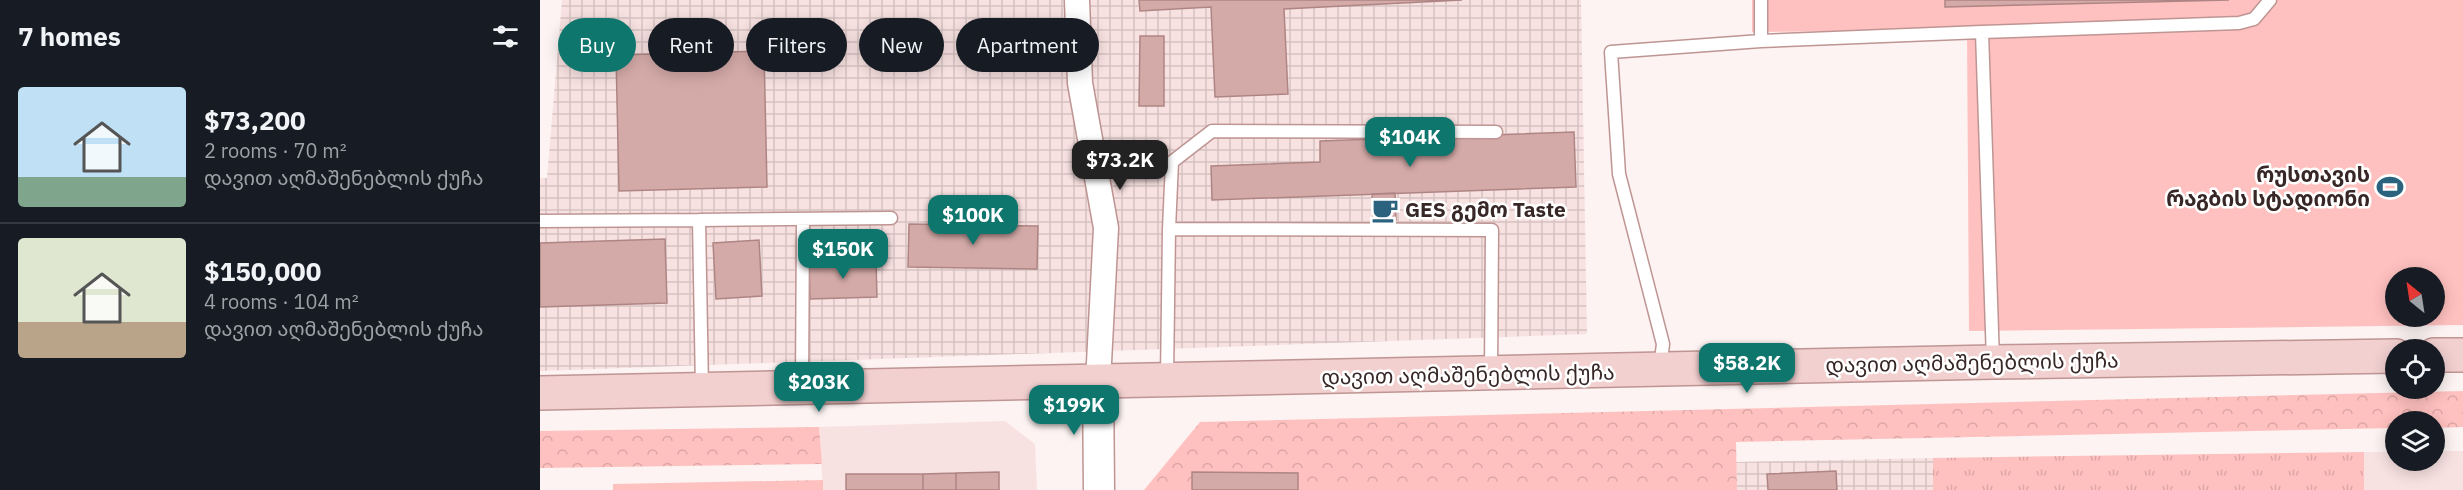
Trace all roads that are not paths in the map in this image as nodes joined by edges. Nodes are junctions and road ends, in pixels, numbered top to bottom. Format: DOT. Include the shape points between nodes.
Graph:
graph roads {
  1 [pos="1077,0"];
  2 [pos="1761,0"];
  3 [pos="2270,0"];
  4 [pos="1982,32"];
  5 [pos="1761,41"];
  6 [pos="1496,132"];
  7 [pos="891,218"];
  8 [pos="803,219"];
  9 [pos="699,220"];
  10 [pos="540,221"];
  11 [pos="1169,229"];
  12 [pos="2445,355"];
  13 [pos="2463,355"];
  14 [pos="2385,356"];
  15 [pos="1993,362"];
  16 [pos="1660,371"];
  17 [pos="1491,374"];
  18 [pos="1167,381"];
  19 [pos="1098,382"];
  20 [pos="802,388"];
  21 [pos="702,390"];
  22 [pos="540,393"];
  23 [pos="1099,490"];
  1 -- 19 [label="street" via="1080,83 1106,228"];
  2 -- 5 [label="lane"];
  3 -- 4 [label="lane" via="2254,19 2239,23"];
  4 -- 5 [label="lane"];
  4 -- 15 [label="lane"];
  5 -- 16 [label="lane" via="1611,52 1619,174 1663,344"];
  6 -- 11 [label="lane" via="1212,131 1172,162"];
  7 -- 8 [label="lane"];
  8 -- 9 [label="lane"];
  8 -- 20 [label="lane"];
  9 -- 10 [label="lane"];
  9 -- 21 [label="lane"];
  11 -- 17 [label="lane" via="1492,230"];
  11 -- 18 [label="lane"];
  12 -- 13 [label="main road"];
  14 -- 15 [label="main road, დავით აღმაშენებლის ქუჩა"];
  15 -- 16 [label="main road, დავით აღმაშენებლის ქუჩა"];
  16 -- 17 [label="main road, დავით აღმაშენებლის ქუჩა"];
  17 -- 18 [label="main road, დავით აღმაშენებლის ქუჩა"];
  18 -- 19 [label="main road, დავით აღმაშენებლის ქუჩა"];
  19 -- 20 [label="main road, დავით აღმაშენებლის ქუჩა"];
  19 -- 23 [label="street"];
  20 -- 21 [label="main road, დავით აღმაშენებლის ქუჩა"];
  21 -- 22 [label="main road, დავით აღმაშენებლის ქუჩა"];
}
